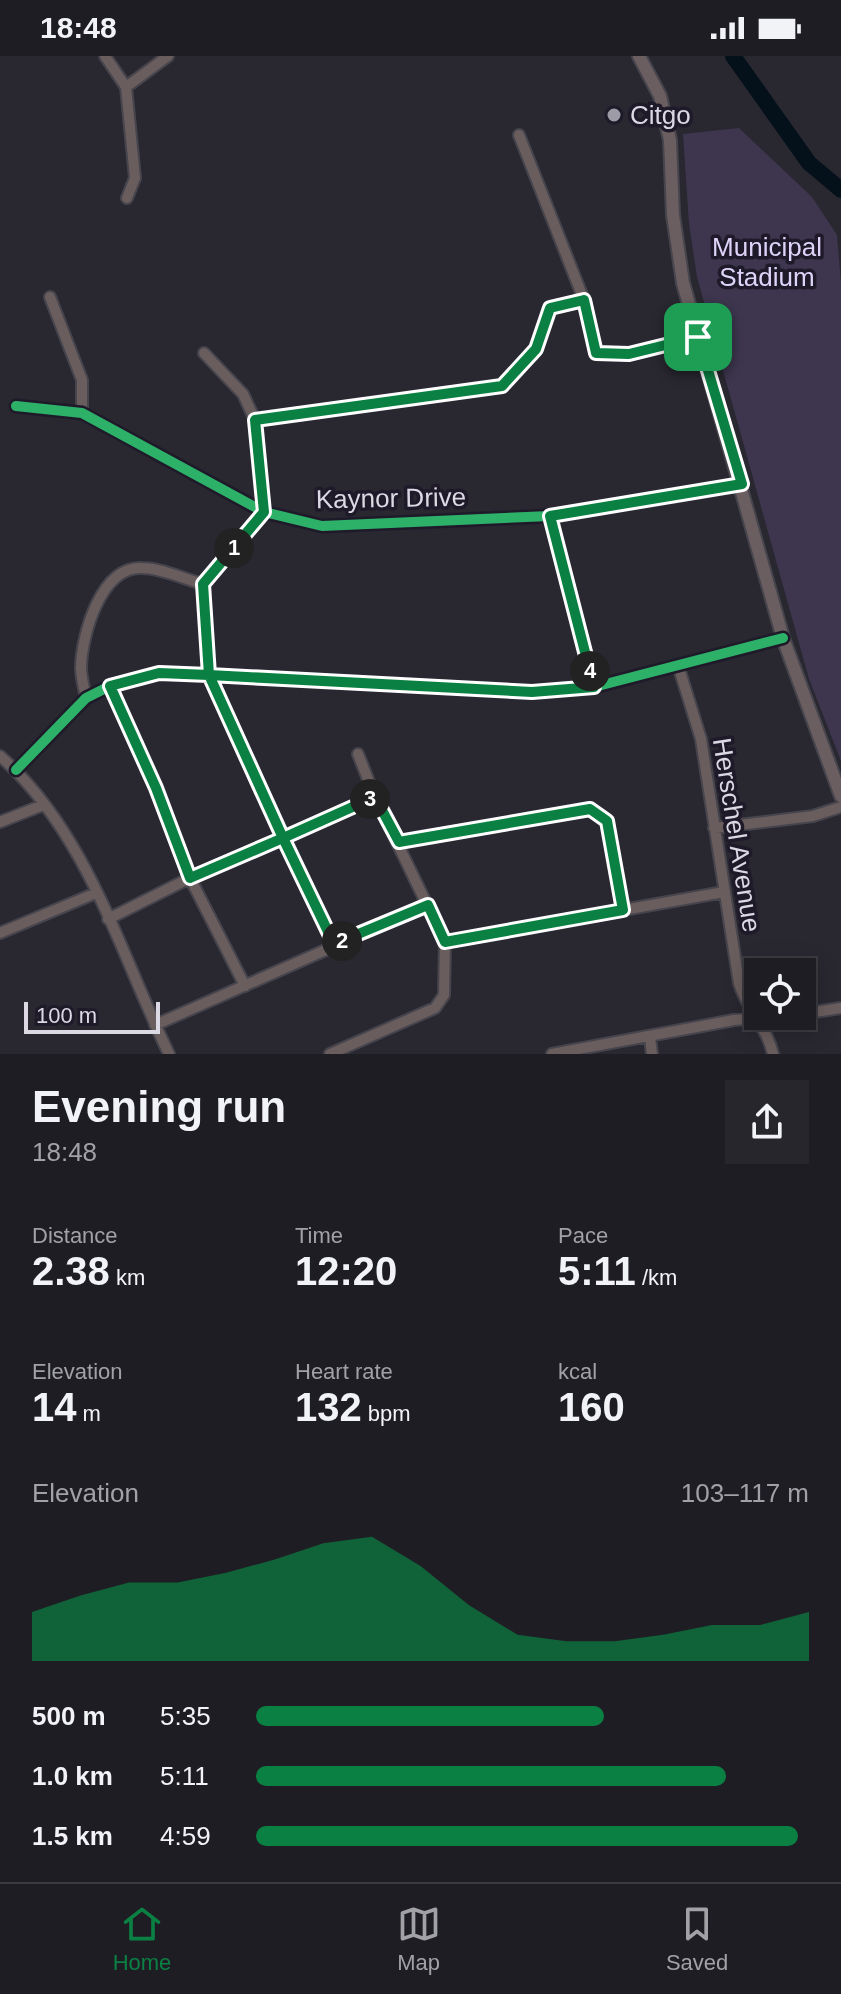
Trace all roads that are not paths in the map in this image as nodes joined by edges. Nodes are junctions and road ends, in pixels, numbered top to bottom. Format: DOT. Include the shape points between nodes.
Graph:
graph roads {
  1 [pos="105,56"];
  2 [pos="168,56"];
  3 [pos="639,56"];
  4 [pos="126,87"];
  5 [pos="519,135"];
  6 [pos="127,198"];
  7 [pos="50,297"];
  8 [pos="584,300"];
  9 [pos="698,337"];
  10 [pos="204,353"];
  11 [pos="16,406"];
  12 [pos="82,413"];
  13 [pos="255,420"];
  14 [pos="742,484"];
  15 [pos="264,512"];
  16 [pos="550,516"];
  17 [pos="203,584"];
  18 [pos="783,638"];
  19 [pos="678,665"];
  20 [pos="209,675"];
  21 [pos="110,686"];
  22 [pos="594,687"];
  23 [pos="86,698"];
  24 [pos="358,754"];
  25 [pos="0,756"];
  26 [pos="16,770"];
  27 [pos="841,796"];
  28 [pos="375,797"];
  29 [pos="43,805"];
  30 [pos="841,807"];
  31 [pos="0,822"];
  32 [pos="714,828"];
  33 [pos="283,838"];
  34 [pos="399,842"];
  35 [pos="190,878"];
  36 [pos="724,892"];
  37 [pos="96,893"];
  38 [pos="428,905"];
  39 [pos="623,910"];
  40 [pos="108,919"];
  41 [pos="0,933"];
  42 [pos="445,942"];
  43 [pos="334,944"];
  44 [pos="245,986"];
  45 [pos="744,996"];
  46 [pos="841,1008"];
  47 [pos="816,1012"];
  48 [pos="744,1020"];
  49 [pos="155,1025"];
  50 [pos="765,1030"];
  51 [pos="650,1037"];
  52 [pos="169,1054"];
  53 [pos="330,1054"];
  54 [pos="552,1054"];
  55 [pos="652,1054"];
  56 [pos="773,1054"];
  1 -- 4 [label="street"];
  2 -- 4 [label="street"];
  3 -- 9 [label="main road" via="660,96 670,140 677,251"];
  4 -- 6 [label="street" via="135,178"];
  5 -- 8 [label="street"];
  7 -- 12 [label="street" via="82,380"];
  8 -- 9 [label="street" via="596,353 629,354"];
  8 -- 13 [label="street" via="550,308 536,349 502,386"];
  9 -- 14 [label="main road"];
  10 -- 13 [label="street" via="243,394"];
  11 -- 12 [label="street, Kaynor Drive"];
  12 -- 15 [label="street, Kaynor Drive"];
  13 -- 15 [label="street"];
  14 -- 16 [label="street, Kaynor Drive"];
  14 -- 18 [label="main road"];
  15 -- 16 [label="street, Kaynor Drive" via="322,526"];
  15 -- 17 [label="street"];
  16 -- 22 [label="street"];
  17 -- 20 [label="street"];
  17 -- 23 [label="street" via="141,567 116,575 99,599 86,639 81,666"];
  18 -- 19 [label="street"];
  18 -- 27 [label="main road"];
  19 -- 22 [label="street"];
  19 -- 32 [label="street, Herschel Avenue" via="701,739"];
  20 -- 21 [label="street" via="159,673"];
  20 -- 22 [label="street" via="532,692"];
  20 -- 33 [label="street"];
  21 -- 23 [label="street"];
  21 -- 35 [label="street"];
  23 -- 26 [label="street"];
  24 -- 28 [label="street"];
  25 -- 26 [label="street"];
  26 -- 29 [label="street"];
  28 -- 33 [label="street"];
  28 -- 34 [label="street"];
  29 -- 31 [label="street"];
  29 -- 37 [label="street" via="80,858"];
  30 -- 32 [label="street" via="813,816"];
  32 -- 36 [label="street, Herschel Avenue"];
  33 -- 35 [label="street"];
  33 -- 43 [label="street"];
  34 -- 38 [label="street"];
  34 -- 39 [label="street" via="590,809 607,821"];
  35 -- 40 [label="street"];
  35 -- 44 [label="street"];
  36 -- 39 [label="street"];
  36 -- 45 [label="street, Herschel Avenue"];
  37 -- 40 [label="street"];
  37 -- 41 [label="street"];
  38 -- 42 [label="street"];
  38 -- 43 [label="street"];
  39 -- 42 [label="street"];
  40 -- 49 [label="street"];
  42 -- 53 [label="street" via="444,995 435,1008"];
  43 -- 44 [label="street"];
  44 -- 49 [label="street"];
  46 -- 47 [label="street"];
  48 -- 51 [label="street"];
  49 -- 52 [label="street"];
  50 -- 56 [label="street, Herschel Avenue"];
  51 -- 54 [label="street"];
  51 -- 55 [label="street"];
}
